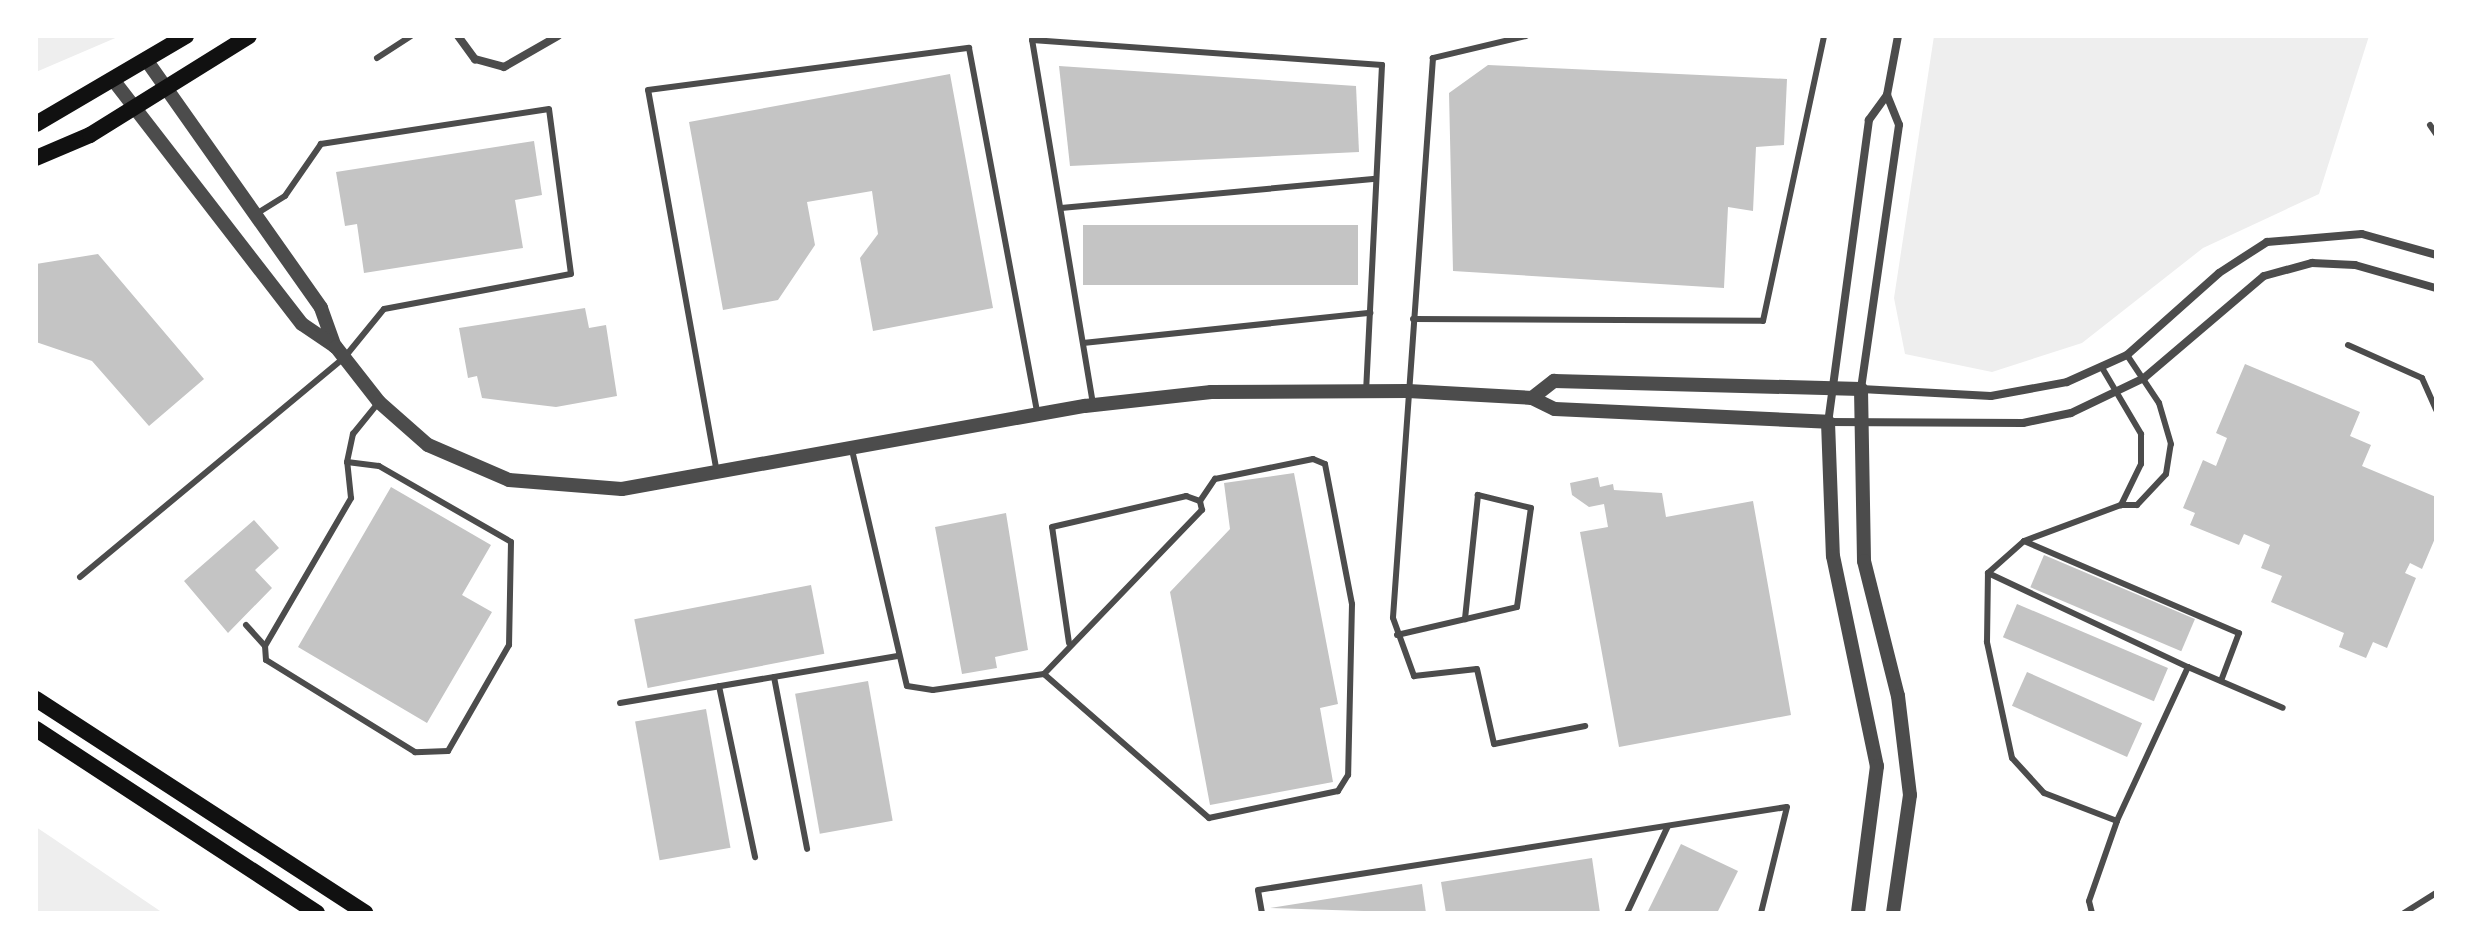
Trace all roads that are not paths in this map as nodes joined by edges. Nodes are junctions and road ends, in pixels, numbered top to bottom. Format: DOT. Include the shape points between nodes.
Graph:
graph roads {
  1 [pos="186,36"];
  2 [pos="249,36"];
  3 [pos="411,36"];
  4 [pos="458,36"];
  5 [pos="558,36"];
  6 [pos="1526,36"];
  7 [pos="1824,36"];
  8 [pos="1898,36"];
  9 [pos="377,58"];
  10 [pos="147,61"];
  11 [pos="114,81"];
  12 [pos="163,87"];
  13 [pos="1887,95"];
  14 [pos="133,108"];
  15 [pos="36,124"];
  16 [pos="2430,125"];
  17 [pos="2436,134"];
  18 [pos="36,158"];
  19 [pos="1376,179"];
  20 [pos="1061,208"];
  21 [pos="255,215"];
  22 [pos="2436,255"];
  23 [pos="2436,288"];
  24 [pos="1370,313"];
  25 [pos="1413,319"];
  26 [pos="1083,343"];
  27 [pos="2348,345"];
  28 [pos="340,352"];
  29 [pos="2127,355"];
  30 [pos="2101,366"];
  31 [pos="2144,378"];
  32 [pos="1830,388"];
  33 [pos="1861,389"];
  34 [pos="1366,390"];
  35 [pos="1408,391"];
  36 [pos="2117,393"];
  37 [pos="1532,398"];
  38 [pos="379,402"];
  39 [pos="1093,406"];
  40 [pos="2436,410"];
  41 [pos="1037,415"];
  42 [pos="1828,422"];
  43 [pos="1859,423"];
  44 [pos="852,450"];
  45 [pos="347,462"];
  46 [pos="717,473"];
  47 [pos="1200,501"];
  48 [pos="2121,505"];
  49 [pos="2024,541"];
  50 [pos="1988,573"];
  51 [pos="80,577"];
  52 [pos="1465,619"];
  53 [pos="246,625"];
  54 [pos="1397,635"];
  55 [pos="1069,643"];
  56 [pos="265,646"];
  57 [pos="899,656"];
  58 [pos="2188,667"];
  59 [pos="1044,674"];
  60 [pos="774,677"];
  61 [pos="2221,681"];
  62 [pos="719,686"];
  63 [pos="36,699"];
  64 [pos="620,703"];
  65 [pos="2283,708"];
  66 [pos="1585,726"];
  67 [pos="36,729"];
  68 [pos="2117,821"];
  69 [pos="1668,826"];
  70 [pos="807,849"];
  71 [pos="755,857"];
  72 [pos="2436,893"];
  73 [pos="317,913"];
  74 [pos="366,913"];
  75 [pos="1262,913"];
  76 [pos="1627,913"];
  77 [pos="1761,913"];
  78 [pos="1858,913"];
  79 [pos="1893,913"];
  80 [pos="2092,913"];
  81 [pos="2404,913"];
  1 -- 10 [label="main road"];
  2 -- 12 [label="main road"];
  3 -- 9 [label="lane"];
  4 -- 5 [label="street" via="475,59 504,67"];
  6 -- 25 [label="lane" via="1433,58"];
  7 -- 25 [label="lane" via="1763,321"];
  8 -- 13 [label="street"];
  10 -- 11 [label="main road"];
  10 -- 12 [label="street"];
  11 -- 14 [label="street"];
  11 -- 15 [label="main road"];
  12 -- 14 [label="main road"];
  12 -- 21 [label="street"];
  13 -- 32 [label="street" via="1869,120"];
  13 -- 33 [label="street" via="1899,125"];
  14 -- 18 [label="main road"];
  14 -- 28 [label="street" via="284,305"];
  16 -- 17 [label="lane"];
  19 -- 20 [label="lane"];
  19 -- 20 [label="lane" via="1382,65 1032,40"];
  19 -- 24 [label="lane"];
  20 -- 26 [label="lane"];
  21 -- 28 [label="street" via="321,308"];
  21 -- 28 [label="lane" via="285,196 321,144 549,109 571,274 384,309"];
  22 -- 29 [label="street" via="2362,234 2267,242 2219,273"];
  23 -- 31 [label="street" via="2355,265 2312,263 2264,276"];
  24 -- 26 [label="lane"];
  24 -- 34 [label="lane"];
  25 -- 35 [label="lane"];
  26 -- 39 [label="lane"];
  27 -- 40 [label="lane" via="2422,378"];
  28 -- 38 [label="street"];
  28 -- 51 [label="lane"];
  29 -- 30 [label="street"];
  29 -- 31 [label="lane"];
  30 -- 33 [label="street" via="2024,393"];
  30 -- 36 [label="lane"];
  31 -- 36 [label="street"];
  31 -- 48 [label="lane" via="2165,416 2171,459 2150,496"];
  32 -- 33 [label="street"];
  32 -- 37 [label="street" via="1554,381"];
  32 -- 42 [label="street"];
  33 -- 43 [label="street"];
  34 -- 35 [label="street"];
  34 -- 39 [label="street" via="1211,392"];
  35 -- 37 [label="street"];
  35 -- 54 [label="lane"];
  36 -- 43 [label="street" via="2023,423"];
  36 -- 48 [label="lane" via="2143,445"];
  37 -- 42 [label="street" via="1555,409"];
  38 -- 45 [label="lane" via="353,434"];
  38 -- 46 [label="street" via="428,445 509,480 622,489"];
  39 -- 41 [label="street"];
  41 -- 44 [label="street"];
  41 -- 46 [label="lane" via="969,48 648,90"];
  42 -- 43 [label="street"];
  42 -- 78 [label="street" via="1833,556 1877,766"];
  43 -- 79 [label="street" via="1864,561 1898,696 1910,795"];
  44 -- 46 [label="street"];
  44 -- 57 [label="lane"];
  45 -- 56 [label="lane" via="351,498"];
  45 -- 56 [label="lane" via="379,466 511,542 509,645 448,751 415,752 278,671 266,660"];
  47 -- 55 [label="lane" via="1202,510"];
  47 -- 55 [label="lane" via="1186,496 1052,527"];
  47 -- 59 [label="lane" via="1215,479 1232,471 1313,459 1332,474 1352,604 1348,775 1338,791 1209,818"];
  48 -- 49 [label="lane"];
  49 -- 50 [label="lane"];
  49 -- 61 [label="lane" via="2239,633"];
  50 -- 58 [label="lane"];
  50 -- 68 [label="lane" via="1987,642 2012,758 2044,793"];
  52 -- 52 [label="lane" via="1478,495 1531,508 1517,607"];
  52 -- 54 [label="lane"];
  53 -- 56 [label="lane"];
  54 -- 66 [label="lane" via="1414,676 1477,669 1494,744"];
  55 -- 59 [label="lane"];
  57 -- 59 [label="lane" via="907,686 933,690"];
  57 -- 60 [label="lane"];
  58 -- 61 [label="lane"];
  58 -- 68 [label="lane"];
  60 -- 62 [label="lane"];
  60 -- 70 [label="lane"];
  61 -- 65 [label="lane"];
  62 -- 64 [label="lane"];
  62 -- 71 [label="lane"];
  63 -- 74 [label="main road"];
  67 -- 73 [label="main road"];
  68 -- 80 [label="lane" via="2089,901"];
  69 -- 75 [label="lane" via="1258,890"];
  69 -- 76 [label="lane"];
  69 -- 77 [label="lane" via="1787,807"];
  72 -- 81 [label="lane"];
}
